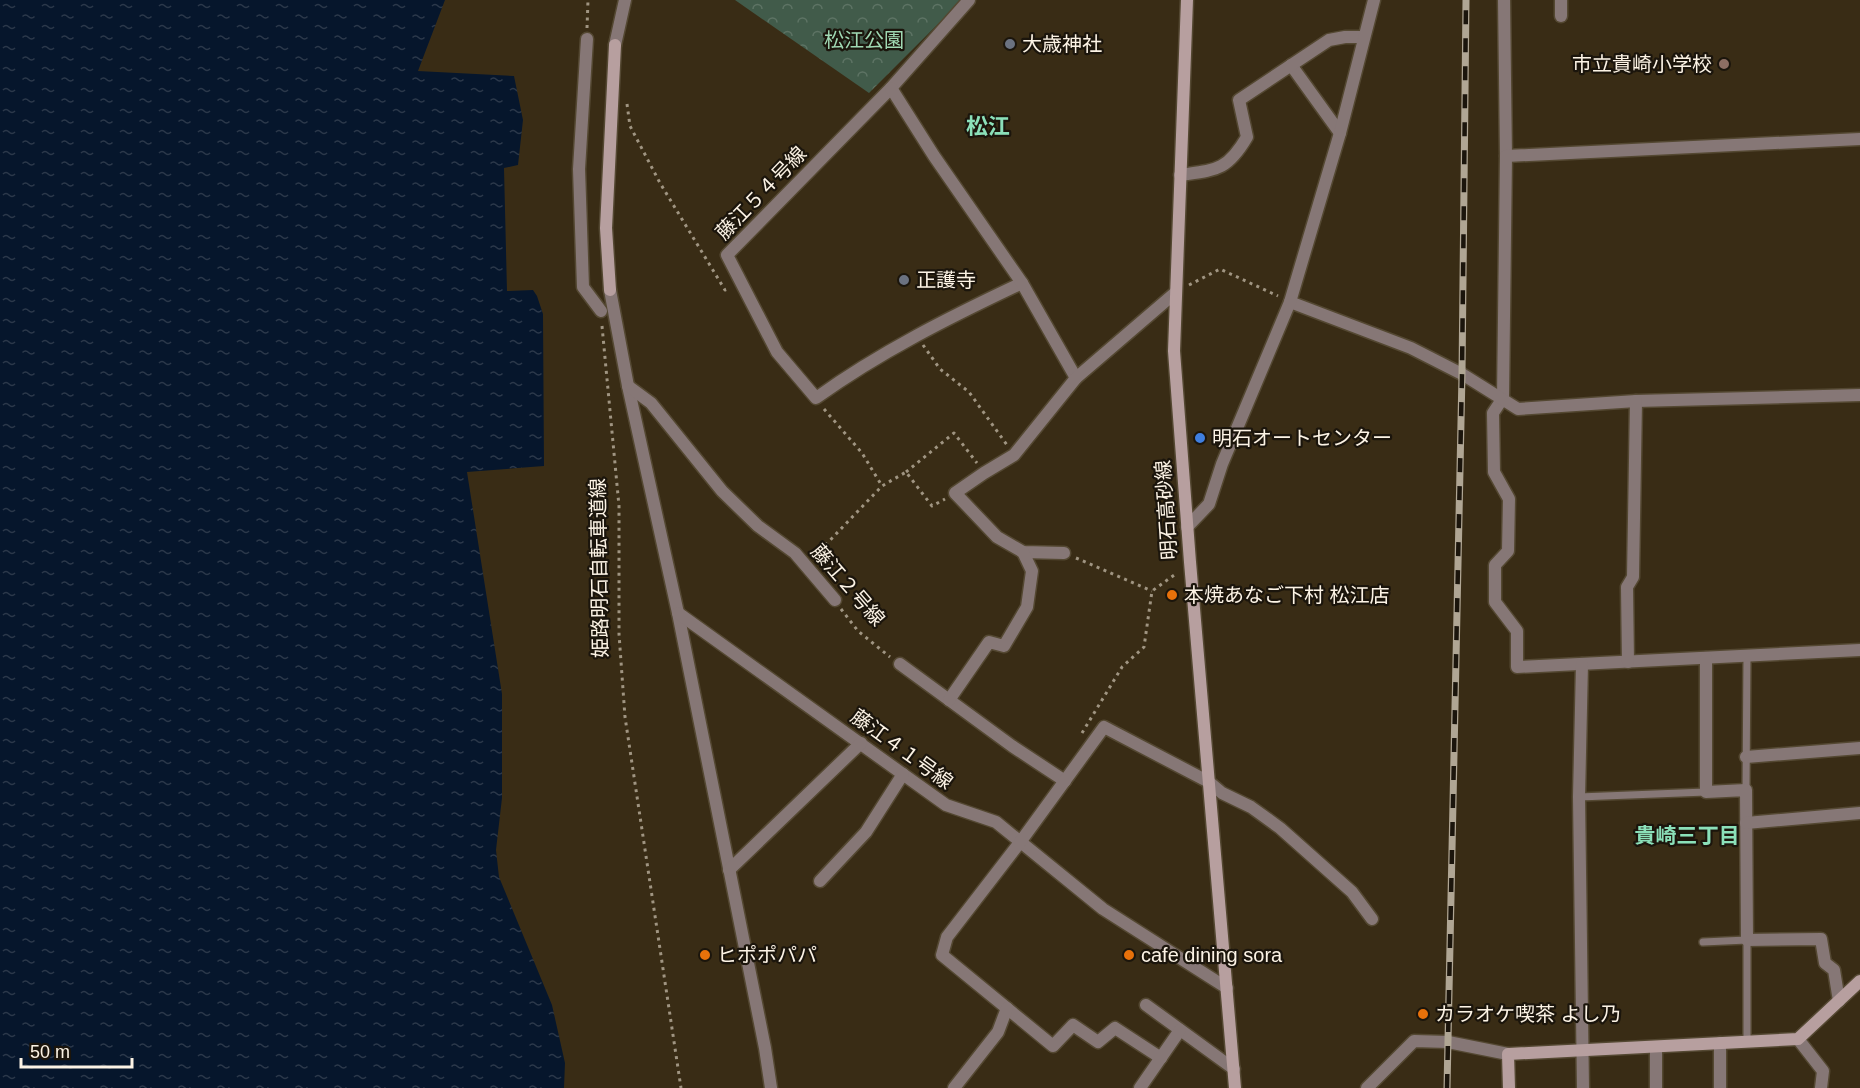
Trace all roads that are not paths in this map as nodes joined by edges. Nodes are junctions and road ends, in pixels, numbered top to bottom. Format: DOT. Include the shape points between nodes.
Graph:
graph roads {
  1 [pos="625,0"];
  2 [pos="969,0"];
  3 [pos="1187,0"];
  4 [pos="1374,0"];
  5 [pos="1504,0"];
  6 [pos="1561,0"];
  7 [pos="1561,16"];
  8 [pos="1364,37"];
  9 [pos="587,39"];
  10 [pos="615,45"];
  11 [pos="1291,65"];
  12 [pos="891,88"];
  13 [pos="1340,132"];
  14 [pos="1860,139"];
  15 [pos="1506,156"];
  16 [pos="1180,175"];
  17 [pos="1022,283"];
  18 [pos="610,290"];
  19 [pos="1175,293"];
  20 [pos="1290,302"];
  21 [pos="601,311"];
  22 [pos="1076,378"];
  23 [pos="628,386"];
  24 [pos="1860,395"];
  25 [pos="1503,398"];
  26 [pos="1636,401"];
  27 [pos="1187,527"];
  28 [pos="1023,552"];
  29 [pos="1064,553"];
  30 [pos="835,600"];
  31 [pos="678,613"];
  32 [pos="1860,650"];
  33 [pos="1747,656"];
  34 [pos="1706,658"];
  35 [pos="1628,662"];
  36 [pos="900,664"];
  37 [pos="1582,664"];
  38 [pos="949,700"];
  39 [pos="861,743"];
  40 [pos="1860,748"];
  41 [pos="1746,757"];
  42 [pos="903,774"];
  43 [pos="1065,781"];
  44 [pos="1209,782"];
  45 [pos="1746,790"];
  46 [pos="1706,792"];
  47 [pos="1579,797"];
  48 [pos="1860,813"];
  49 [pos="1746,823"];
  50 [pos="1021,841"];
  51 [pos="729,870"];
  52 [pos="820,881"];
  53 [pos="1372,919"];
  54 [pos="1747,940"];
  55 [pos="1703,942"];
  56 [pos="1860,981"];
  57 [pos="1227,988"];
  58 [pos="1839,1001"];
  59 [pos="1146,1005"];
  60 [pos="1007,1008"];
  61 [pos="1180,1030"];
  62 [pos="1798,1039"];
  63 [pos="1747,1042"];
  64 [pos="1720,1043"];
  65 [pos="1656,1047"];
  66 [pos="1583,1050"];
  67 [pos="1508,1054"];
  68 [pos="1161,1058"];
  69 [pos="1234,1069"];
  70 [pos="771,1088"];
  71 [pos="954,1088"];
  72 [pos="1140,1088"];
  73 [pos="1235,1088"];
  74 [pos="1367,1088"];
  75 [pos="1509,1088"];
  76 [pos="1583,1088"];
  77 [pos="1656,1088"];
  78 [pos="1720,1088"];
  79 [pos="1821,1088"];
  1 -- 10 [label="street"];
  2 -- 12 [label="street"];
  3 -- 16 [label="main road, 明石高砂線"];
  4 -- 8 [label="street"];
  5 -- 15 [label="street"];
  6 -- 7 [label="street"];
  8 -- 11 [label="street" via="1329,40"];
  8 -- 13 [label="street"];
  9 -- 21 [label="street" via="579,169 583,286"];
  10 -- 18 [label="main road" via="606,228"];
  11 -- 13 [label="street"];
  11 -- 16 [label="street" via="1239,100 1247,137 1236,155 1216,171"];
  12 -- 17 [label="street"];
  12 -- 17 [label="street, 藤江５４号線" via="726,255 777,352 816,398 859,367"];
  13 -- 20 [label="street"];
  14 -- 15 [label="street"];
  15 -- 25 [label="street"];
  16 -- 19 [label="main road, 明石高砂線"];
  17 -- 22 [label="street"];
  18 -- 23 [label="street"];
  19 -- 22 [label="street"];
  19 -- 27 [label="main road, 明石高砂線" via="1174,351"];
  20 -- 25 [label="street" via="1411,348"];
  20 -- 27 [label="street" via="1209,504"];
  22 -- 28 [label="street" via="1014,455 955,493 997,537"];
  23 -- 30 [label="street, 藤江２号線" via="651,403 722,491 758,526 795,553"];
  23 -- 31 [label="street"];
  24 -- 26 [label="street"];
  25 -- 26 [label="street" via="1518,409"];
  25 -- 37 [label="street" via="1493,413 1494,472 1509,499 1508,551 1496,565 1495,602 1516,631 1517,668"];
  26 -- 35 [label="street" via="1633,577 1627,587"];
  27 -- 44 [label="main road, 明石高砂線"];
  28 -- 29 [label="street"];
  28 -- 38 [label="street" via="1032,571 1027,607 1004,646 989,642"];
  31 -- 39 [label="street, 藤江４１号線"];
  31 -- 51 [label="street"];
  32 -- 33 [label="street"];
  33 -- 34 [label="street"];
  33 -- 41 [label="lane"];
  34 -- 35 [label="street"];
  34 -- 46 [label="street"];
  35 -- 37 [label="street"];
  36 -- 38 [label="street"];
  37 -- 47 [label="street"];
  38 -- 43 [label="street"];
  39 -- 42 [label="street, 藤江４１号線"];
  39 -- 51 [label="street"];
  40 -- 41 [label="street"];
  41 -- 45 [label="lane"];
  42 -- 50 [label="street, 藤江４１号線" via="946,805 996,822"];
  42 -- 52 [label="street" via="866,832"];
  43 -- 44 [label="street" via="1104,727"];
  43 -- 50 [label="street"];
  44 -- 53 [label="street" via="1280,828 1352,892"];
  44 -- 57 [label="main road, 明石高砂線"];
  45 -- 46 [label="street"];
  45 -- 49 [label="street"];
  46 -- 47 [label="lane"];
  47 -- 66 [label="street"];
  48 -- 49 [label="street"];
  49 -- 54 [label="street"];
  50 -- 57 [label="street, 藤江４１号線" via="1103,909"];
  50 -- 60 [label="street" via="946,937 942,955"];
  51 -- 70 [label="street"];
  54 -- 55 [label="lane"];
  54 -- 58 [label="street" via="1821,939 1825,963 1834,970"];
  54 -- 63 [label="lane"];
  56 -- 58 [label="main road"];
  57 -- 69 [label="main road, 明石高砂線"];
  58 -- 62 [label="main road"];
  59 -- 61 [label="street"];
  60 -- 68 [label="street" via="1053,1046 1073,1025 1098,1042 1115,1028"];
  60 -- 71 [label="street" via="998,1032"];
  61 -- 68 [label="street"];
  61 -- 69 [label="street"];
  62 -- 63 [label="main road"];
  62 -- 79 [label="street" via="1823,1071"];
  63 -- 64 [label="main road"];
  64 -- 65 [label="main road"];
  64 -- 78 [label="street"];
  65 -- 66 [label="main road"];
  65 -- 77 [label="street"];
  66 -- 67 [label="main road"];
  66 -- 76 [label="street"];
  67 -- 74 [label="street" via="1448,1042 1414,1041"];
  67 -- 75 [label="main road"];
  68 -- 72 [label="street"];
  69 -- 73 [label="main road, 明石高砂線"];
}
